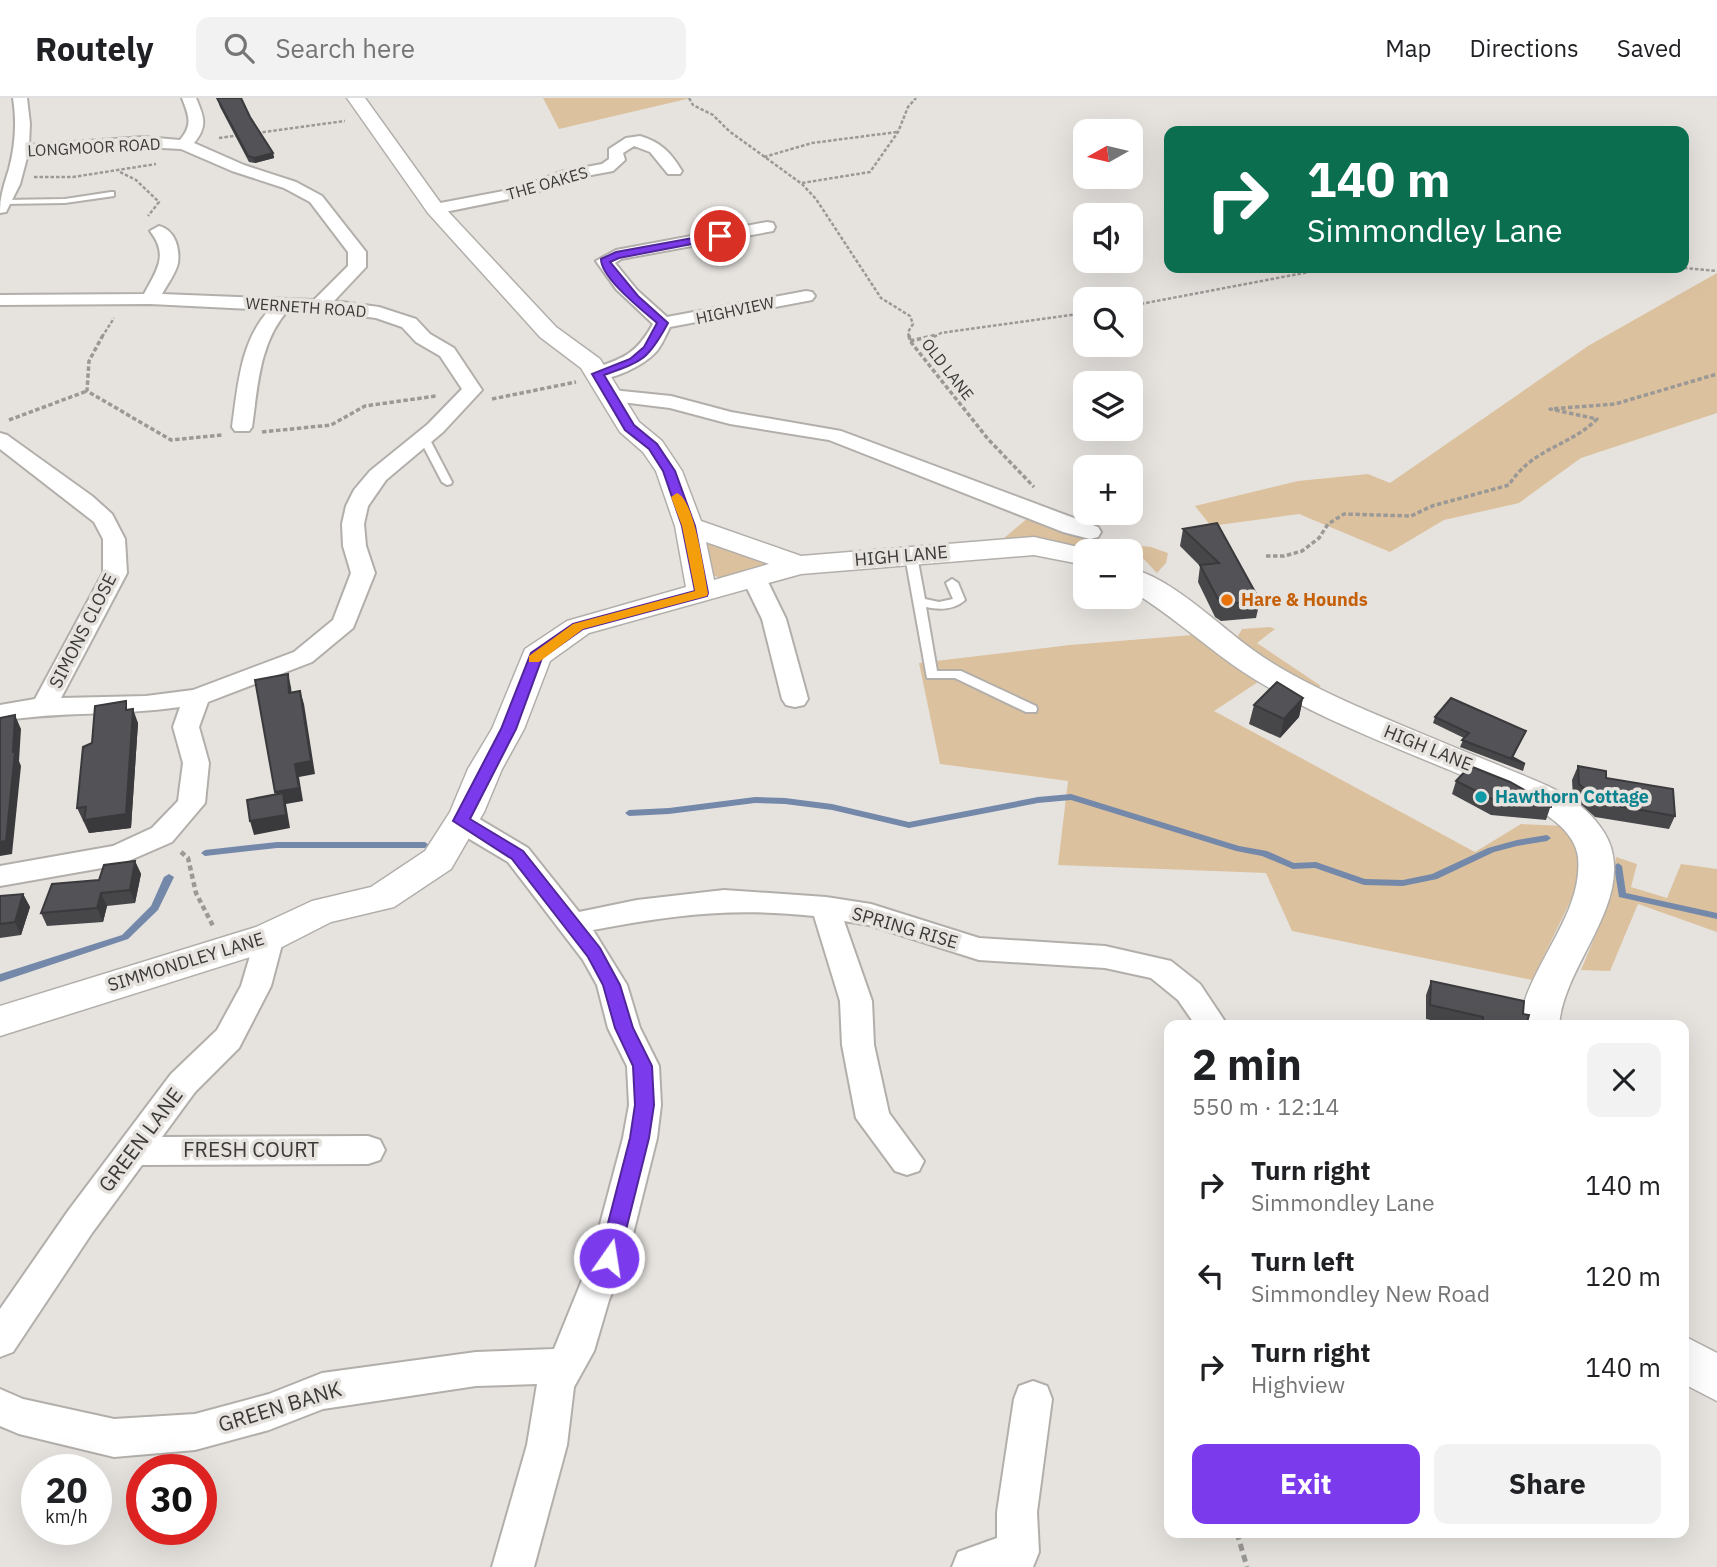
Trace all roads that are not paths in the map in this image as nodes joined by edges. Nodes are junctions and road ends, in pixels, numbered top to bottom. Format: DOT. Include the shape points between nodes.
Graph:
graph roads {
  1 [pos="20,98"];
  2 [pos="189,98"];
  3 [pos="356,98"];
  4 [pos="185,144"];
  5 [pos="19,150"];
  6 [pos="650,165"];
  7 [pos="111,194"];
  8 [pos="2,205"];
  9 [pos="435,209"];
  10 [pos="767,227"];
  11 [pos="159,231"];
  12 [pos="806,296"];
  13 [pos="150,299"];
  14 [pos="0,300"];
  15 [pos="284,304"];
  16 [pos="319,306"];
  17 [pos="663,323"];
  18 [pos="603,382"];
  19 [pos="242,427"];
  20 [pos="424,438"];
  21 [pos="0,439"];
  22 [pos="447,482"];
  23 [pos="689,526"];
  24 [pos="1083,539"];
  25 [pos="1073,545"];
  26 [pos="911,556"];
  27 [pos="799,565"];
  28 [pos="754,578"];
  29 [pos="952,583"];
  30 [pos="1143,584"];
  31 [pos="702,593"];
  32 [pos="919,601"];
  33 [pos="197,697"];
  34 [pos="795,699"];
  35 [pos="44,706"];
  36 [pos="1031,709"];
  37 [pos="0,713"];
  38 [pos="461,821"];
  39 [pos="0,876"];
  40 [pos="826,907"];
  41 [pos="572,924"];
  42 [pos="269,937"];
  43 [pos="1209,1020"];
  44 [pos="1540,1020"];
  45 [pos="0,1021"];
  46 [pos="134,1150"];
  47 [pos="368,1150"];
  48 [pos="907,1161"];
  49 [pos="0,1339"];
  50 [pos="1689,1361"];
  51 [pos="564,1366"];
  52 [pos="1717,1379"];
  53 [pos="1033,1399"];
  54 [pos="0,1407"];
  55 [pos="1023,1560"];
  56 [pos="513,1567"];
  57 [pos="973,1567"];
  1 -- 5 [label="street"];
  2 -- 4 [label="street" via="198,120"];
  3 -- 9 [label="street"];
  4 -- 5 [label="street, LONGMOOR ROAD"];
  4 -- 16 [label="street, LONGMOOR ROAD" via="316,199 357,252 356,267"];
  5 -- 8 [label="street" via="16,172"];
  6 -- 9 [label="street, THE OAKES" via="672,167 666,155 646,138 620,147 615,152 617,160 607,167 566,175 523,192"];
  7 -- 8 [label="lane"];
  9 -- 18 [label="street" via="548,332 591,364"];
  10 -- 17 [label="street" via="616,255 605,261 634,298"];
  11 -- 13 [label="street" via="167,239 169,265"];
  12 -- 17 [label="street, HIGHVIEW"];
  13 -- 14 [label="street, WERNETH ROAD"];
  13 -- 15 [label="street, WERNETH ROAD"];
  15 -- 16 [label="street, WERNETH ROAD"];
  15 -- 19 [label="street" via="265,324 258,341"];
  16 -- 20 [label="street, WERNETH ROAD" via="379,313 410,323 423,338 447,352 472,390"];
  17 -- 18 [label="street" via="649,348"];
  18 -- 23 [label="street" via="629,427 653,447 669,471"];
  18 -- 24 [label="street" via="730,418 834,435 1071,527"];
  20 -- 22 [label="lane"];
  20 -- 33 [label="street" via="361,492 352,527 354,552 363,573 344,622 303,657"];
  21 -- 35 [label="street, SIMONS CLOSE" via="84,501 104,519 114,539 115,573"];
  23 -- 27 [label="street"];
  23 -- 31 [label="street"];
  25 -- 26 [label="street, HIGH LANE"];
  26 -- 27 [label="street, HIGH LANE"];
  26 -- 32 [label="lane"];
  27 -- 28 [label="street, SIMMONDLEY LANE"];
  28 -- 31 [label="street, SIMMONDLEY LANE"];
  28 -- 34 [label="street" via="774,619"];
  29 -- 32 [label="lane" via="959,595 954,603 939,606"];
  30 -- 44 [label="street, HIGH LANE" via="1245,659 1301,691 1542,797 1580,825 1592,841 1597,861 1590,898 1542,1001"];
  31 -- 38 [label="street, SIMMONDLEY LANE" via="578,626 536,656 508,729"];
  32 -- 36 [label="lane" via="931,675 957,674"];
  33 -- 35 [label="street" via="145,704"];
  33 -- 39 [label="street" via="186,727 196,763 191,803 162,835 119,855"];
  35 -- 37 [label="street"];
  38 -- 41 [label="street" via="517,855"];
  38 -- 42 [label="street, SIMMONDLEY LANE" via="438,860 381,898 316,913"];
  40 -- 41 [label="street, SPRING RISE" via="724,900"];
  40 -- 43 [label="street, SPRING RISE" via="870,915 979,949 1105,957 1160,969 1189,992"];
  40 -- 48 [label="street" via="856,1001 858,1045 873,1118"];
  41 -- 51 [label="street" via="612,985 624,1028 643,1066 645,1105 609,1258 575,1351"];
  42 -- 45 [label="street, SIMMONDLEY LANE"];
  42 -- 46 [label="street, GREEN LANE" via="256,986 228,1039 183,1083"];
  46 -- 47 [label="street, FRESH COURT"];
  46 -- 49 [label="street, GREEN LANE"];
  50 -- 52 [label="street"];
  51 -- 54 [label="street, GREEN BANK" via="476,1369 322,1391 269,1412 195,1432 114,1438 19,1416"];
  51 -- 56 [label="street" via="555,1387 547,1445"];
  53 -- 55 [label="street" via="1017,1512"];
  55 -- 57 [label="street"];
}
